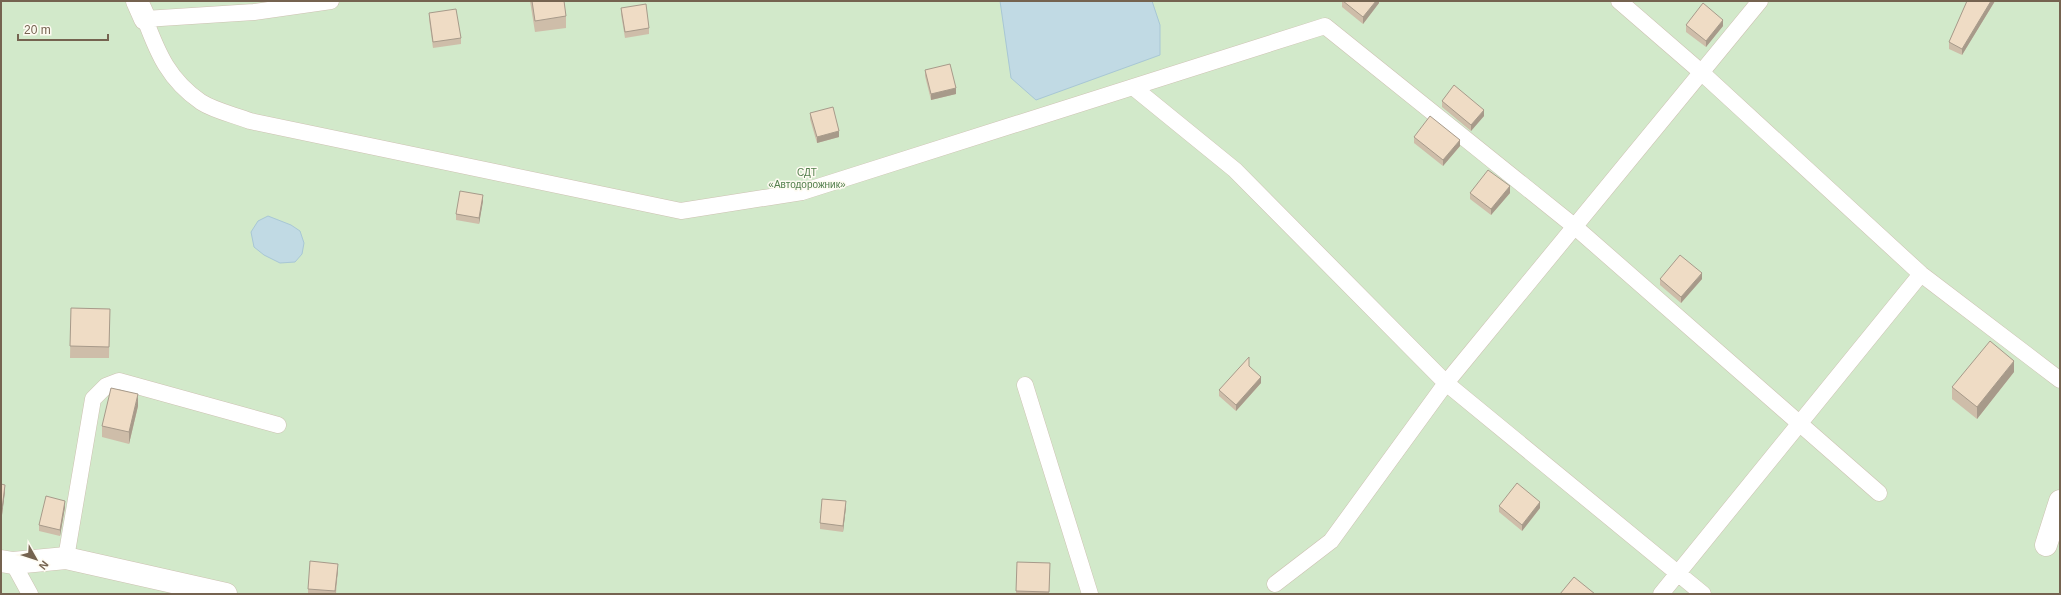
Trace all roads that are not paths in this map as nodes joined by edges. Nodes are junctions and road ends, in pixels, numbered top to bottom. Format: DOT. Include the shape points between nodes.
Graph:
graph roads {
  1 [pos="331,1"];
  2 [pos="1619,1"];
  3 [pos="1760,1"];
  4 [pos="141,10"];
  5 [pos="1701,72"];
  6 [pos="1133,87"];
  7 [pos="1574,226"];
  8 [pos="1921,274"];
  9 [pos="2060,380"];
  10 [pos="1446,383"];
  11 [pos="1025,385"];
  12 [pos="1799,422"];
  13 [pos="278,425"];
  14 [pos="1879,493"];
  15 [pos="2060,501"];
  16 [pos="2046,546"];
  17 [pos="66,558"];
  18 [pos="7,562"];
  19 [pos="1678,573"];
  20 [pos="1275,584"];
  21 [pos="30,594"];
  22 [pos="226,594"];
  23 [pos="1090,594"];
  24 [pos="1661,594"];
  25 [pos="1703,594"];
  1 -- 4 [label="lane" via="254,12"];
  2 -- 5 [label="lane"];
  3 -- 5 [label="lane"];
  4 -- 6 [label="lane" via="158,55 176,80 202,102 250,121 681,211 802,192"];
  5 -- 7 [label="lane"];
  5 -- 8 [label="lane"];
  6 -- 7 [label="lane" via="1325,26"];
  6 -- 10 [label="lane" via="1235,170"];
  7 -- 10 [label="lane"];
  7 -- 12 [label="lane"];
  8 -- 9 [label="lane"];
  8 -- 12 [label="lane"];
  10 -- 19 [label="lane"];
  10 -- 20 [label="lane" via="1331,541"];
  11 -- 23 [label="lane"];
  12 -- 14 [label="lane"];
  12 -- 19 [label="lane"];
  13 -- 17 [label="lane" via="118,382 106,386 93,399"];
  15 -- 16 [label="street"];
  17 -- 18 [label="street"];
  17 -- 22 [label="street"];
  18 -- 21 [label="lane"];
  19 -- 24 [label="lane"];
  19 -- 25 [label="lane"];
}
